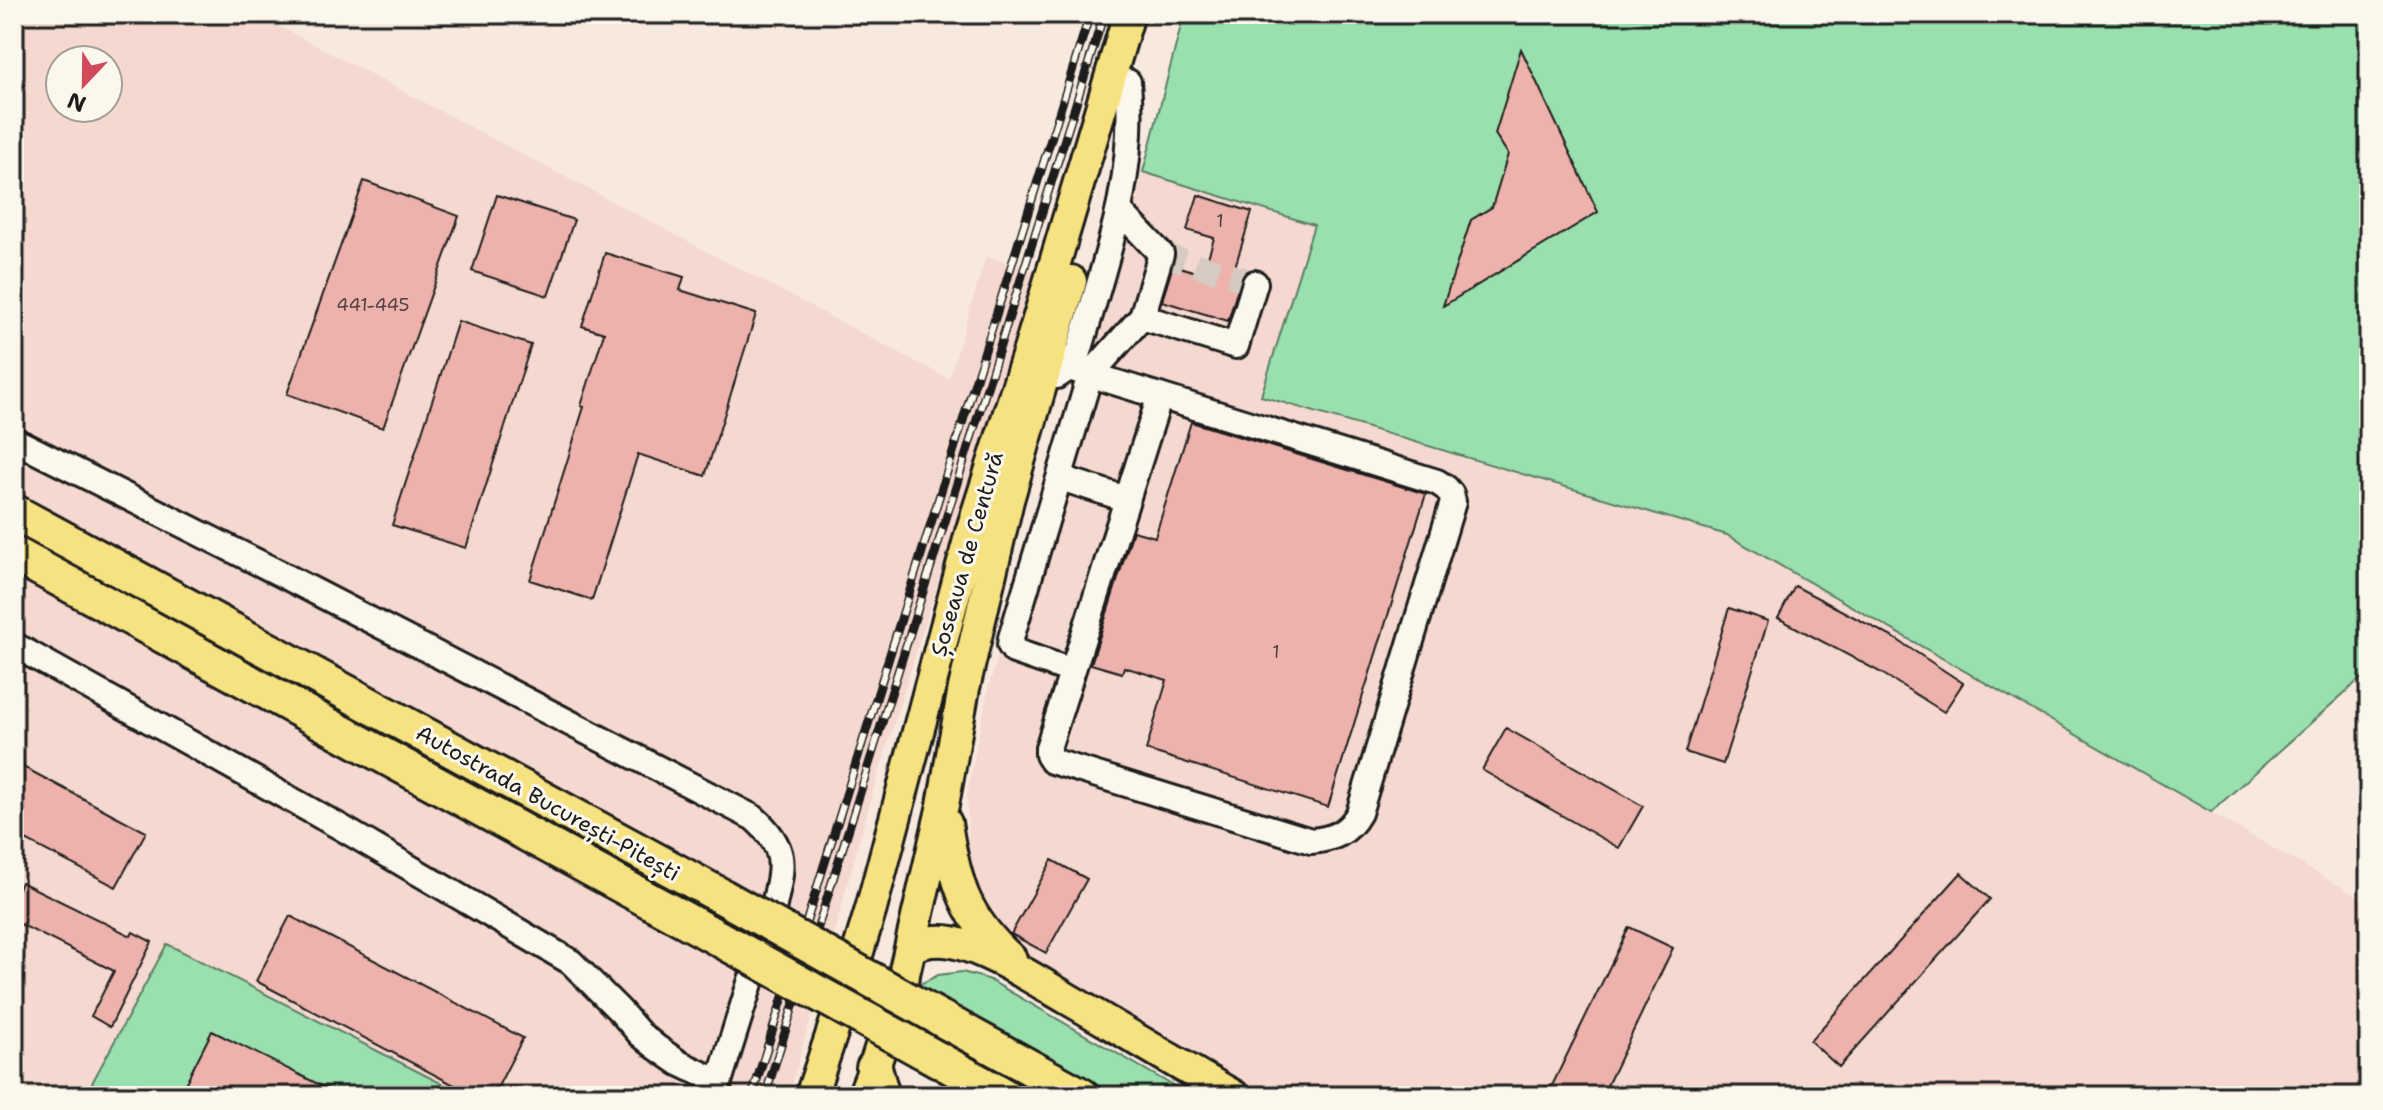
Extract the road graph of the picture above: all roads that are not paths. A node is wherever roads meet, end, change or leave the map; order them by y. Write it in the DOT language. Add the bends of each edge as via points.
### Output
graph roads {
  1 [pos="1129,14"];
  2 [pos="1148,14"];
  3 [pos="1128,82"];
  4 [pos="1119,210"];
  5 [pos="1255,283"];
  6 [pos="1142,317"];
  7 [pos="1080,372"];
  8 [pos="1041,385"];
  9 [pos="1160,396"];
  10 [pos="14,440"];
  11 [pos="1061,478"];
  12 [pos="1126,499"];
  13 [pos="14,512"];
  14 [pos="14,554"];
  15 [pos="14,645"];
  16 [pos="1072,671"];
  17 [pos="943,805"];
  18 [pos="910,948"];
  19 [pos="1032,978"];
  20 [pos="873,1087"];
  21 [pos="716,1089"];
  22 [pos="811,1096"];
  23 [pos="1004,1096"];
  24 [pos="1082,1096"];
  25 [pos="1234,1096"];
  1 -- 22 [label="main road, Șoseaua de Centură" via="971,532 875,895"];
  2 -- 3 [label="main road, Șoseaua de Centură"];
  3 -- 4 [label="street" via="1129,150"];
  3 -- 8 [label="main road, Șoseaua de Centură"];
  4 -- 6 [label="street" via="1161,254"];
  4 -- 7 [label="street" via="1079,352"];
  5 -- 6 [label="street" via="1236,346"];
  6 -- 7 [label="street"];
  7 -- 8 [label="street"];
  7 -- 9 [label="street"];
  7 -- 11 [label="street"];
  8 -- 17 [label="main road, Șoseaua de Centură" via="964,688"];
  9 -- 12 [label="street"];
  9 -- 16 [label="street" via="1437,482 1451,494 1453,502 1359,813 1340,834 1311,841 1052,761 1048,748"];
  10 -- 21 [label="street" via="620,747 754,818 767,830 780,852 776,897"];
  11 -- 12 [label="street"];
  11 -- 16 [label="street" via="1010,645"];
  12 -- 16 [label="street"];
  13 -- 24 [label="highway, Autostrada București-Pitești, bridge"];
  14 -- 23 [label="highway, Autostrada București-Pitești, bridge"];
  15 -- 21 [label="street" via="571,962 640,1034"];
  17 -- 18 [label="main road, Șoseaua de Centură"];
  17 -- 19 [label="main road" via="959,889 977,922"];
  18 -- 19 [label="main road" via="937,939 955,942"];
  18 -- 20 [label="main road, Șoseaua de Centură"];
  19 -- 25 [label="main road"];
}
